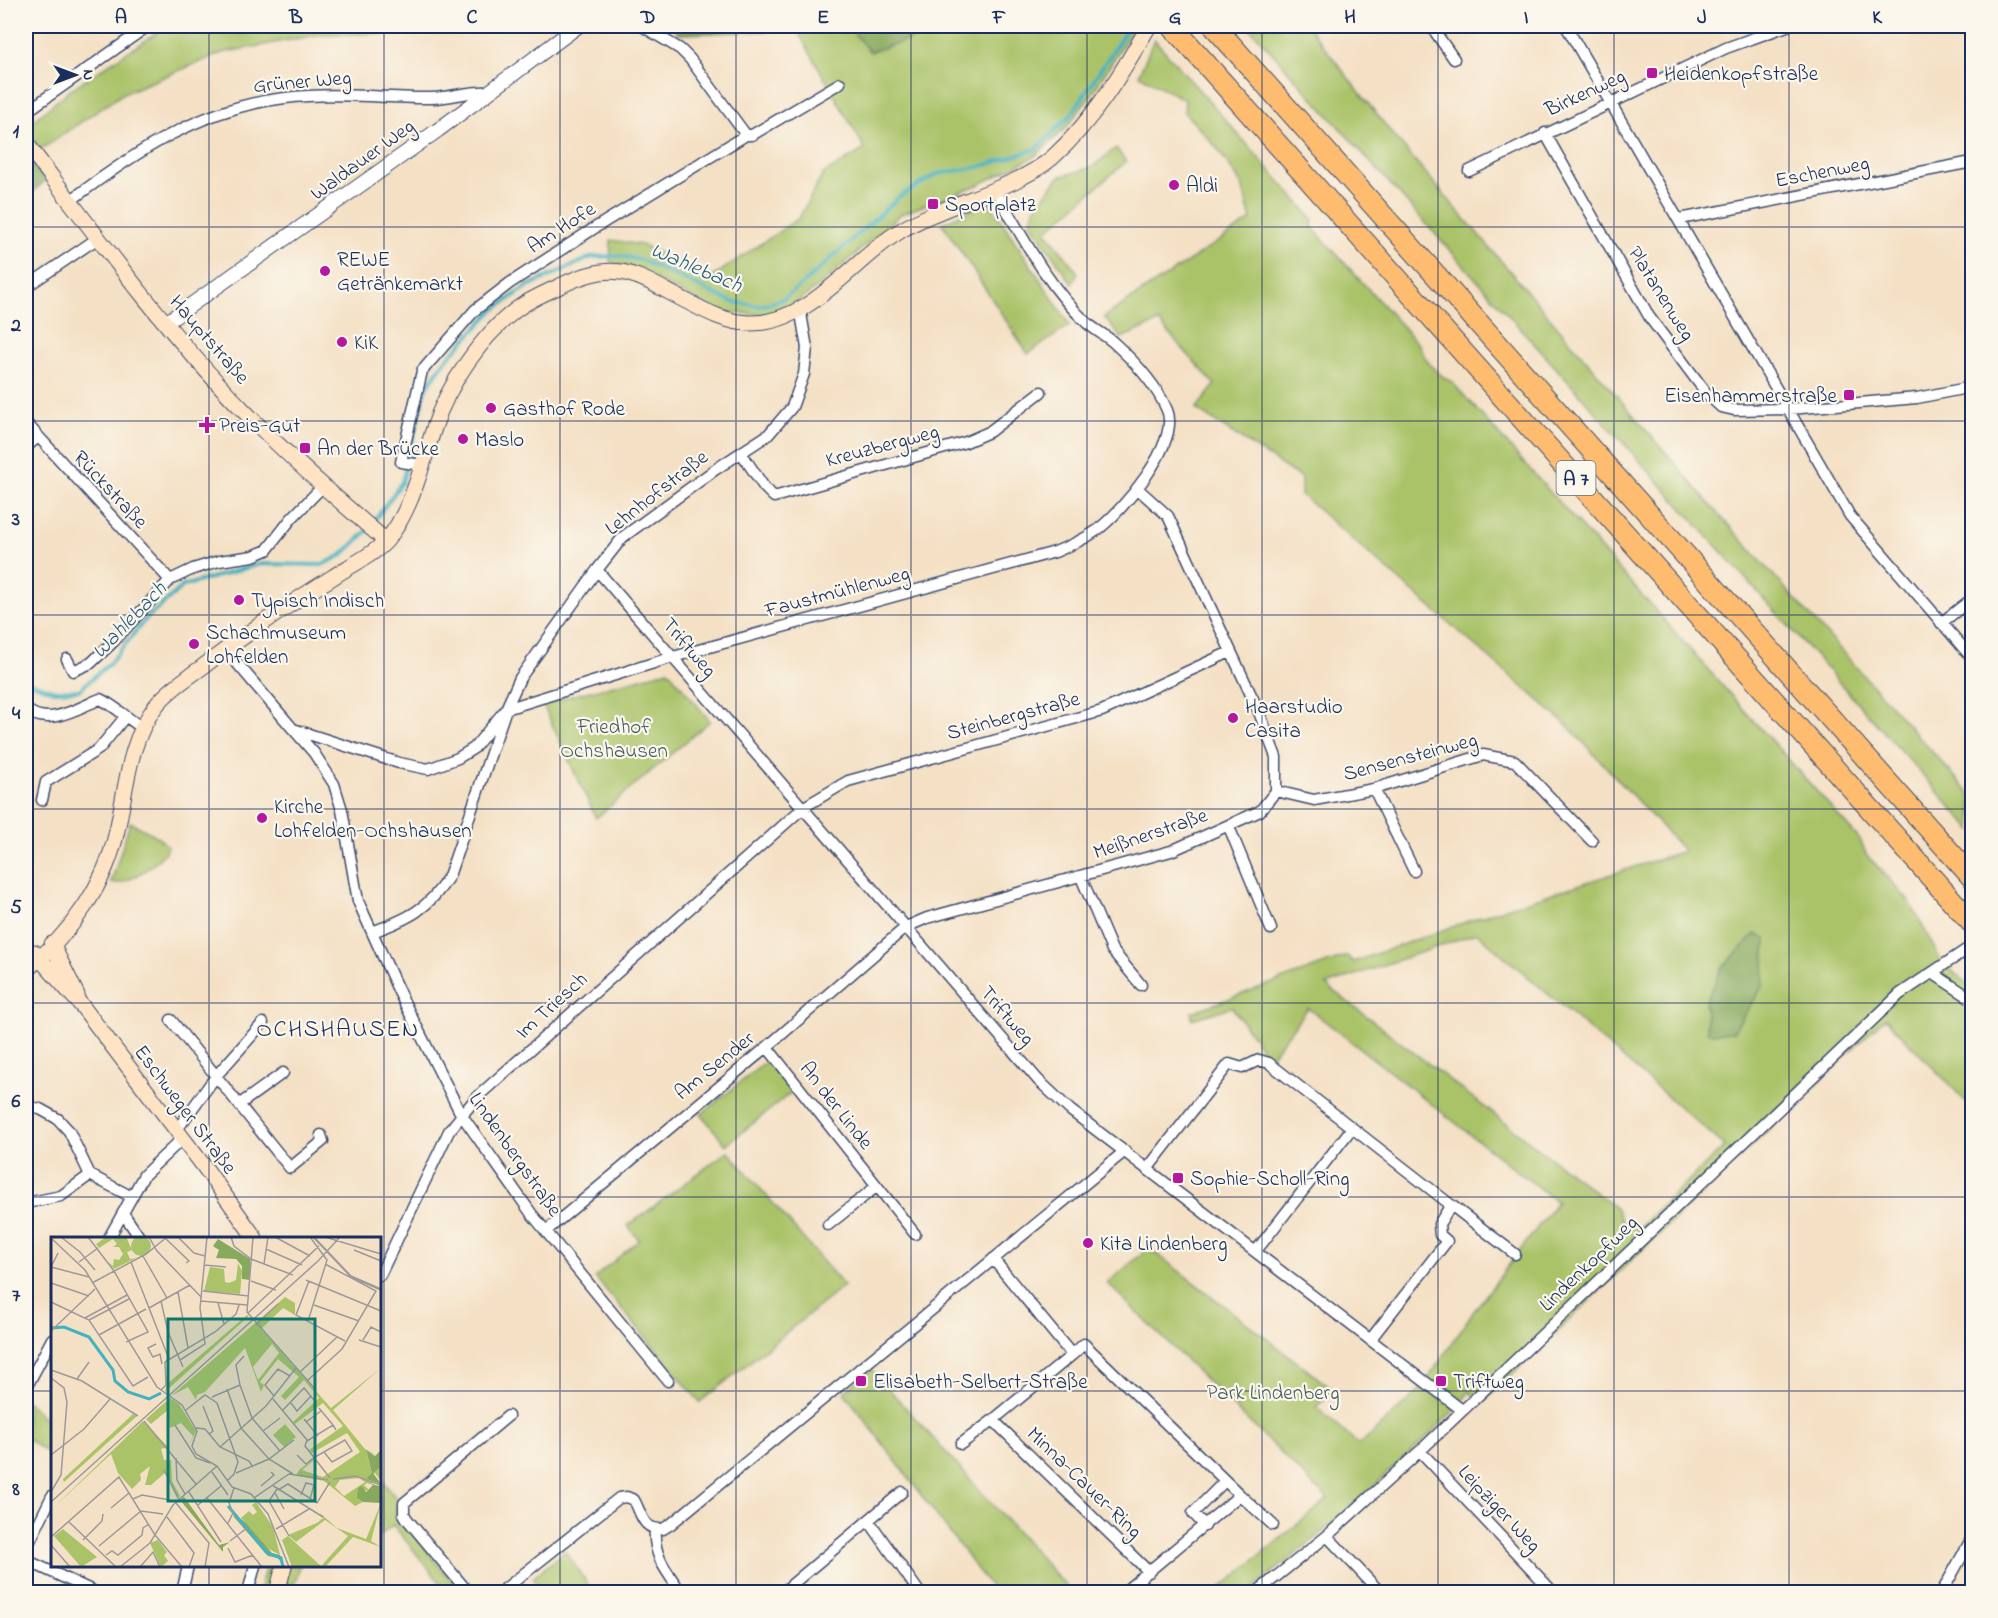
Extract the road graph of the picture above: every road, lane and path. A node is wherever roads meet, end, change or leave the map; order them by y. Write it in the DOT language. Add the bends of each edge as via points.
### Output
graph roads {
  1 [pos="148,26"];
  2 [pos="578,26"];
  3 [pos="642,26"];
  4 [pos="1149,26"];
  5 [pos="1172,26"];
  6 [pos="1214,26"];
  7 [pos="1431,26"];
  8 [pos="1566,26"];
  9 [pos="1787,26"];
  10 [pos="1454,59"];
  11 [pos="840,83"];
  12 [pos="490,92"];
  13 [pos="1610,102"];
  14 [pos="26,112"];
  15 [pos="1545,133"];
  16 [pos="746,135"];
  17 [pos="26,143"];
  18 [pos="1972,162"];
  19 [pos="1469,171"];
  20 [pos="994,188"];
  21 [pos="70,201"];
  22 [pos="1680,219"];
  23 [pos="98,238"];
  24 [pos="26,287"];
  25 [pos="800,308"];
  26 [pos="167,322"];
  27 [pos="1972,387"];
  28 [pos="1041,392"];
  29 [pos="1790,409"];
  30 [pos="26,423"];
  31 [pos="37,438"];
  32 [pos="26,447"];
  33 [pos="742,454"];
  34 [pos="414,464"];
  35 [pos="323,486"];
  36 [pos="1137,488"];
  37 [pos="382,537"];
  38 [pos="597,570"];
  39 [pos="170,580"];
  40 [pos="1972,599"];
  41 [pos="1941,623"];
  42 [pos="225,649"];
  43 [pos="1230,652"];
  44 [pos="673,657"];
  45 [pos="1972,658"];
  46 [pos="67,659"];
  47 [pos="26,709"];
  48 [pos="506,709"];
  49 [pos="126,717"];
  50 [pos="142,728"];
  51 [pos="293,729"];
  52 [pos="1374,789"];
  53 [pos="1276,791"];
  54 [pos="42,800"];
  55 [pos="804,807"];
  56 [pos="1229,826"];
  57 [pos="1592,841"];
  58 [pos="1414,871"];
  59 [pos="1081,877"];
  60 [pos="1972,877"];
  61 [pos="1972,923"];
  62 [pos="906,927"];
  63 [pos="1271,929"];
  64 [pos="372,932"];
  65 [pos="52,944"];
  66 [pos="1972,946"];
  67 [pos="33,956"];
  68 [pos="26,970"];
  69 [pos="1934,974"];
  70 [pos="1141,985"];
  71 [pos="1972,999"];
  72 [pos="82,1006"];
  73 [pos="171,1020"];
  74 [pos="262,1023"];
  75 [pos="767,1047"];
  76 [pos="283,1073"];
  77 [pos="216,1076"];
  78 [pos="240,1104"];
  79 [pos="26,1106"];
  80 [pos="461,1114"];
  81 [pos="1352,1128"];
  82 [pos="179,1135"];
  83 [pos="321,1135"];
  84 [pos="1125,1151"];
  85 [pos="1148,1168"];
  86 [pos="90,1175"];
  87 [pos="877,1186"];
  88 [pos="132,1197"];
  89 [pos="26,1203"];
  90 [pos="1452,1205"];
  91 [pos="123,1213"];
  92 [pos="828,1225"];
  93 [pos="546,1231"];
  94 [pos="915,1234"];
  95 [pos="109,1237"];
  96 [pos="139,1237"];
  97 [pos="254,1237"];
  98 [pos="1256,1251"];
  99 [pos="1515,1254"];
  100 [pos="993,1259"];
  101 [pos="381,1273"];
  102 [pos="1371,1340"];
  103 [pos="51,1341"];
  104 [pos="1072,1355"];
  105 [pos="668,1381"];
  106 [pos="26,1388"];
  107 [pos="1462,1410"];
  108 [pos="508,1416"];
  109 [pos="993,1420"];
  110 [pos="961,1444"];
  111 [pos="1420,1451"];
  112 [pos="1225,1481"];
  113 [pos="902,1492"];
  114 [pos="1240,1495"];
  115 [pos="51,1498"];
  116 [pos="869,1521"];
  117 [pos="1273,1525"];
  118 [pos="1205,1526"];
  119 [pos="655,1530"];
  120 [pos="1327,1536"];
  121 [pos="1972,1538"];
  122 [pos="26,1549"];
  123 [pos="26,1560"];
  124 [pos="188,1567"];
  125 [pos="255,1567"];
  126 [pos="284,1567"];
  127 [pos="1149,1572"];
  128 [pos="95,1593"];
  129 [pos="182,1593"];
  130 [pos="248,1593"];
  131 [pos="277,1593"];
  132 [pos="468,1593"];
  133 [pos="501,1593"];
  134 [pos="681,1593"];
  135 [pos="783,1593"];
  136 [pos="919,1593"];
  137 [pos="1124,1593"];
  138 [pos="1257,1593"];
  139 [pos="1380,1593"];
  140 [pos="1553,1593"];
  141 [pos="1942,1593"];
  1 -- 14 [label="street"];
  2 -- 12 [label="street, Waldauer Weg"];
  3 -- 16 [label="street" via="690,59"];
  4 -- 20 [label="main road" via="1101,103 1076,134 1050,160"];
  5 -- 61 [label="highway, A 7"];
  6 -- 60 [label="highway, A 7"];
  7 -- 10 [label="street"];
  8 -- 13 [label="street"];
  9 -- 13 [label="street, Birkenweg" via="1726,48"];
  11 -- 16 [label="street, Am Hofe"];
  12 -- 21 [label="street, Grüner Weg" via="479,90 433,98 286,98 232,109 154,142"];
  12 -- 26 [label="street, Waldauer Weg"];
  13 -- 15 [label="street, Birkenweg"];
  13 -- 22 [label="street"];
  15 -- 19 [label="street, Birkenweg"];
  15 -- 29 [label="street, Platanenweg" via="1650,318 1707,394 1721,407 1734,410"];
  16 -- 34 [label="street, Am Hofe" via="593,229 476,310 422,371 401,462"];
  17 -- 21 [label="main road, Hauptstraße"];
  18 -- 22 [label="street, Eschenweg"];
  20 -- 25 [label="main road" via="899,231"];
  20 -- 36 [label="street, Faustmühlenweg" via="1054,285 1087,323 1126,354 1168,412 1167,436"];
  21 -- 23 [label="main road, Hauptstraße"];
  22 -- 29 [label="street"];
  23 -- 24 [label="street"];
  23 -- 26 [label="main road, Hauptstraße"];
  25 -- 33 [label="street, Lehnhofstraße" via="807,348 804,374 792,407 768,435"];
  25 -- 34 [label="main road" via="769,321 734,321 633,275 601,270 586,273 528,301 487,340 443,402"];
  26 -- 35 [label="main road, Hauptstraße" via="245,412"];
  27 -- 29 [label="street" via="1917,398"];
  28 -- 33 [label="street, Kreuzbergweg" via="989,432 966,442 774,497"];
  29 -- 41 [label="street" via="1851,516"];
  30 -- 31 [label="street, Rückstraße"];
  31 -- 32 [label="street"];
  31 -- 39 [label="street, Rückstraße"];
  33 -- 38 [label="street, Lehnhofstraße" via="623,537"];
  34 -- 37 [label="main road" via="405,509"];
  35 -- 37 [label="main road, Hauptstraße"];
  35 -- 39 [label="street" via="267,550 193,569"];
  36 -- 43 [label="street" via="1168,516"];
  36 -- 44 [label="street, Faustmühlenweg" via="1098,530 1055,552"];
  37 -- 42 [label="main road"];
  38 -- 44 [label="street, Triftweg"];
  38 -- 48 [label="street, Lehnhofstraße" via="520,678"];
  39 -- 46 [label="street" via="90,663 73,671"];
  40 -- 41 [label="street"];
  41 -- 45 [label="street"];
  42 -- 50 [label="main road" via="157,704"];
  42 -- 51 [label="street"];
  43 -- 53 [label="street" via="1276,757"];
  43 -- 55 [label="street, Steinbergstraße" via="1102,711 849,781"];
  44 -- 48 [label="street, Faustmühlenweg"];
  44 -- 55 [label="street, Triftweg"];
  47 -- 49 [label="street" via="44,718 100,699"];
  48 -- 51 [label="street" via="474,748 428,769"];
  48 -- 64 [label="street" via="449,876 437,896 418,912"];
  49 -- 50 [label="street"];
  49 -- 54 [label="street" via="99,749 46,782"];
  50 -- 65 [label="main road" via="130,757 108,864 82,911"];
  51 -- 64 [label="street, Lindenbergstraße" via="333,784 342,810 358,901"];
  52 -- 53 [label="street, Sensensteinweg" via="1314,800"];
  52 -- 57 [label="street, Sensensteinweg" via="1494,755 1515,761"];
  52 -- 58 [label="street"];
  53 -- 56 [label="street, Meißnerstraße" via="1260,811"];
  55 -- 62 [label="street, Triftweg"];
  55 -- 80 [label="street, Im Triesch"];
  56 -- 59 [label="street, Meißnerstraße" via="1171,851"];
  56 -- 63 [label="street"];
  59 -- 62 [label="street, Meißnerstraße"];
  59 -- 70 [label="street" via="1112,950"];
  62 -- 75 [label="street, Am Sender"];
  62 -- 84 [label="street, Triftweg" via="1038,1080 1070,1110"];
  64 -- 80 [label="street, Lindenbergstraße"];
  65 -- 67 [label="main road"];
  65 -- 72 [label="main road, Eschweger Straße"];
  66 -- 69 [label="street, Lindenkopfweg"];
  67 -- 68 [label="main road"];
  67 -- 72 [label="main road, Eschweger Straße"];
  69 -- 71 [label="street"];
  69 -- 107 [label="street, Lindenkopfweg" via="1899,994"];
  72 -- 82 [label="main road, Eschweger Straße"];
  73 -- 77 [label="street"];
  74 -- 77 [label="street"];
  75 -- 87 [label="street, An der Linde"];
  75 -- 93 [label="street, Am Sender"];
  76 -- 78 [label="street"];
  77 -- 78 [label="street"];
  77 -- 82 [label="street"];
  78 -- 83 [label="street" via="290,1168 323,1141"];
  79 -- 86 [label="street" via="58,1119 69,1131"];
  80 -- 93 [label="street, Lindenbergstraße"];
  80 -- 101 [label="street, Im Triesch" via="449,1131"];
  81 -- 85 [label="street" via="1264,1061 1242,1068 1229,1064"];
  81 -- 90 [label="street"];
  81 -- 98 [label="street"];
  82 -- 88 [label="street" via="144,1175"];
  82 -- 97 [label="main road, Eschweger Straße"];
  84 -- 85 [label="street, Triftweg"];
  84 -- 100 [label="street"];
  85 -- 98 [label="street, Triftweg"];
  86 -- 88 [label="street"];
  86 -- 89 [label="street" via="61,1196"];
  87 -- 92 [label="street"];
  87 -- 94 [label="street, An der Linde"];
  88 -- 91 [label="street"];
  90 -- 99 [label="street"];
  90 -- 102 [label="street" via="1439,1224 1440,1234 1447,1241"];
  91 -- 95 [label="street"];
  91 -- 96 [label="street"];
  93 -- 105 [label="street, Lindenbergstraße"];
  98 -- 102 [label="street, Triftweg"];
  100 -- 104 [label="street"];
  100 -- 119 [label="street" via="671,1524"];
  102 -- 107 [label="street, Triftweg"];
  103 -- 106 [label="street"];
  104 -- 109 [label="street, Minna-Cauer-Ring"];
  104 -- 112 [label="street" via="1084,1344"];
  107 -- 111 [label="street, Lindenkopfweg"];
  108 -- 132 [label="street" via="405,1503 404,1514"];
  109 -- 110 [label="street, Minna-Cauer-Ring"];
  109 -- 127 [label="street, Minna-Cauer-Ring"];
  111 -- 120 [label="street, Lindenkopfweg"];
  111 -- 140 [label="street, Leipziger Weg"];
  112 -- 114 [label="street"];
  112 -- 118 [label="street" via="1193,1513"];
  113 -- 116 [label="street"];
  114 -- 117 [label="street"];
  114 -- 118 [label="street"];
  115 -- 122 [label="street"];
  116 -- 135 [label="street"];
  116 -- 136 [label="street"];
  118 -- 127 [label="street"];
  119 -- 133 [label="street" via="641,1518 634,1500 619,1498"];
  119 -- 134 [label="street" via="654,1548"];
  120 -- 138 [label="street, Lindenkopfweg"];
  120 -- 139 [label="street"];
  121 -- 141 [label="street"];
  123 -- 128 [label="street"];
  124 -- 129 [label="street"];
  125 -- 130 [label="street"];
  126 -- 131 [label="main road"];
  127 -- 137 [label="street"];
}
